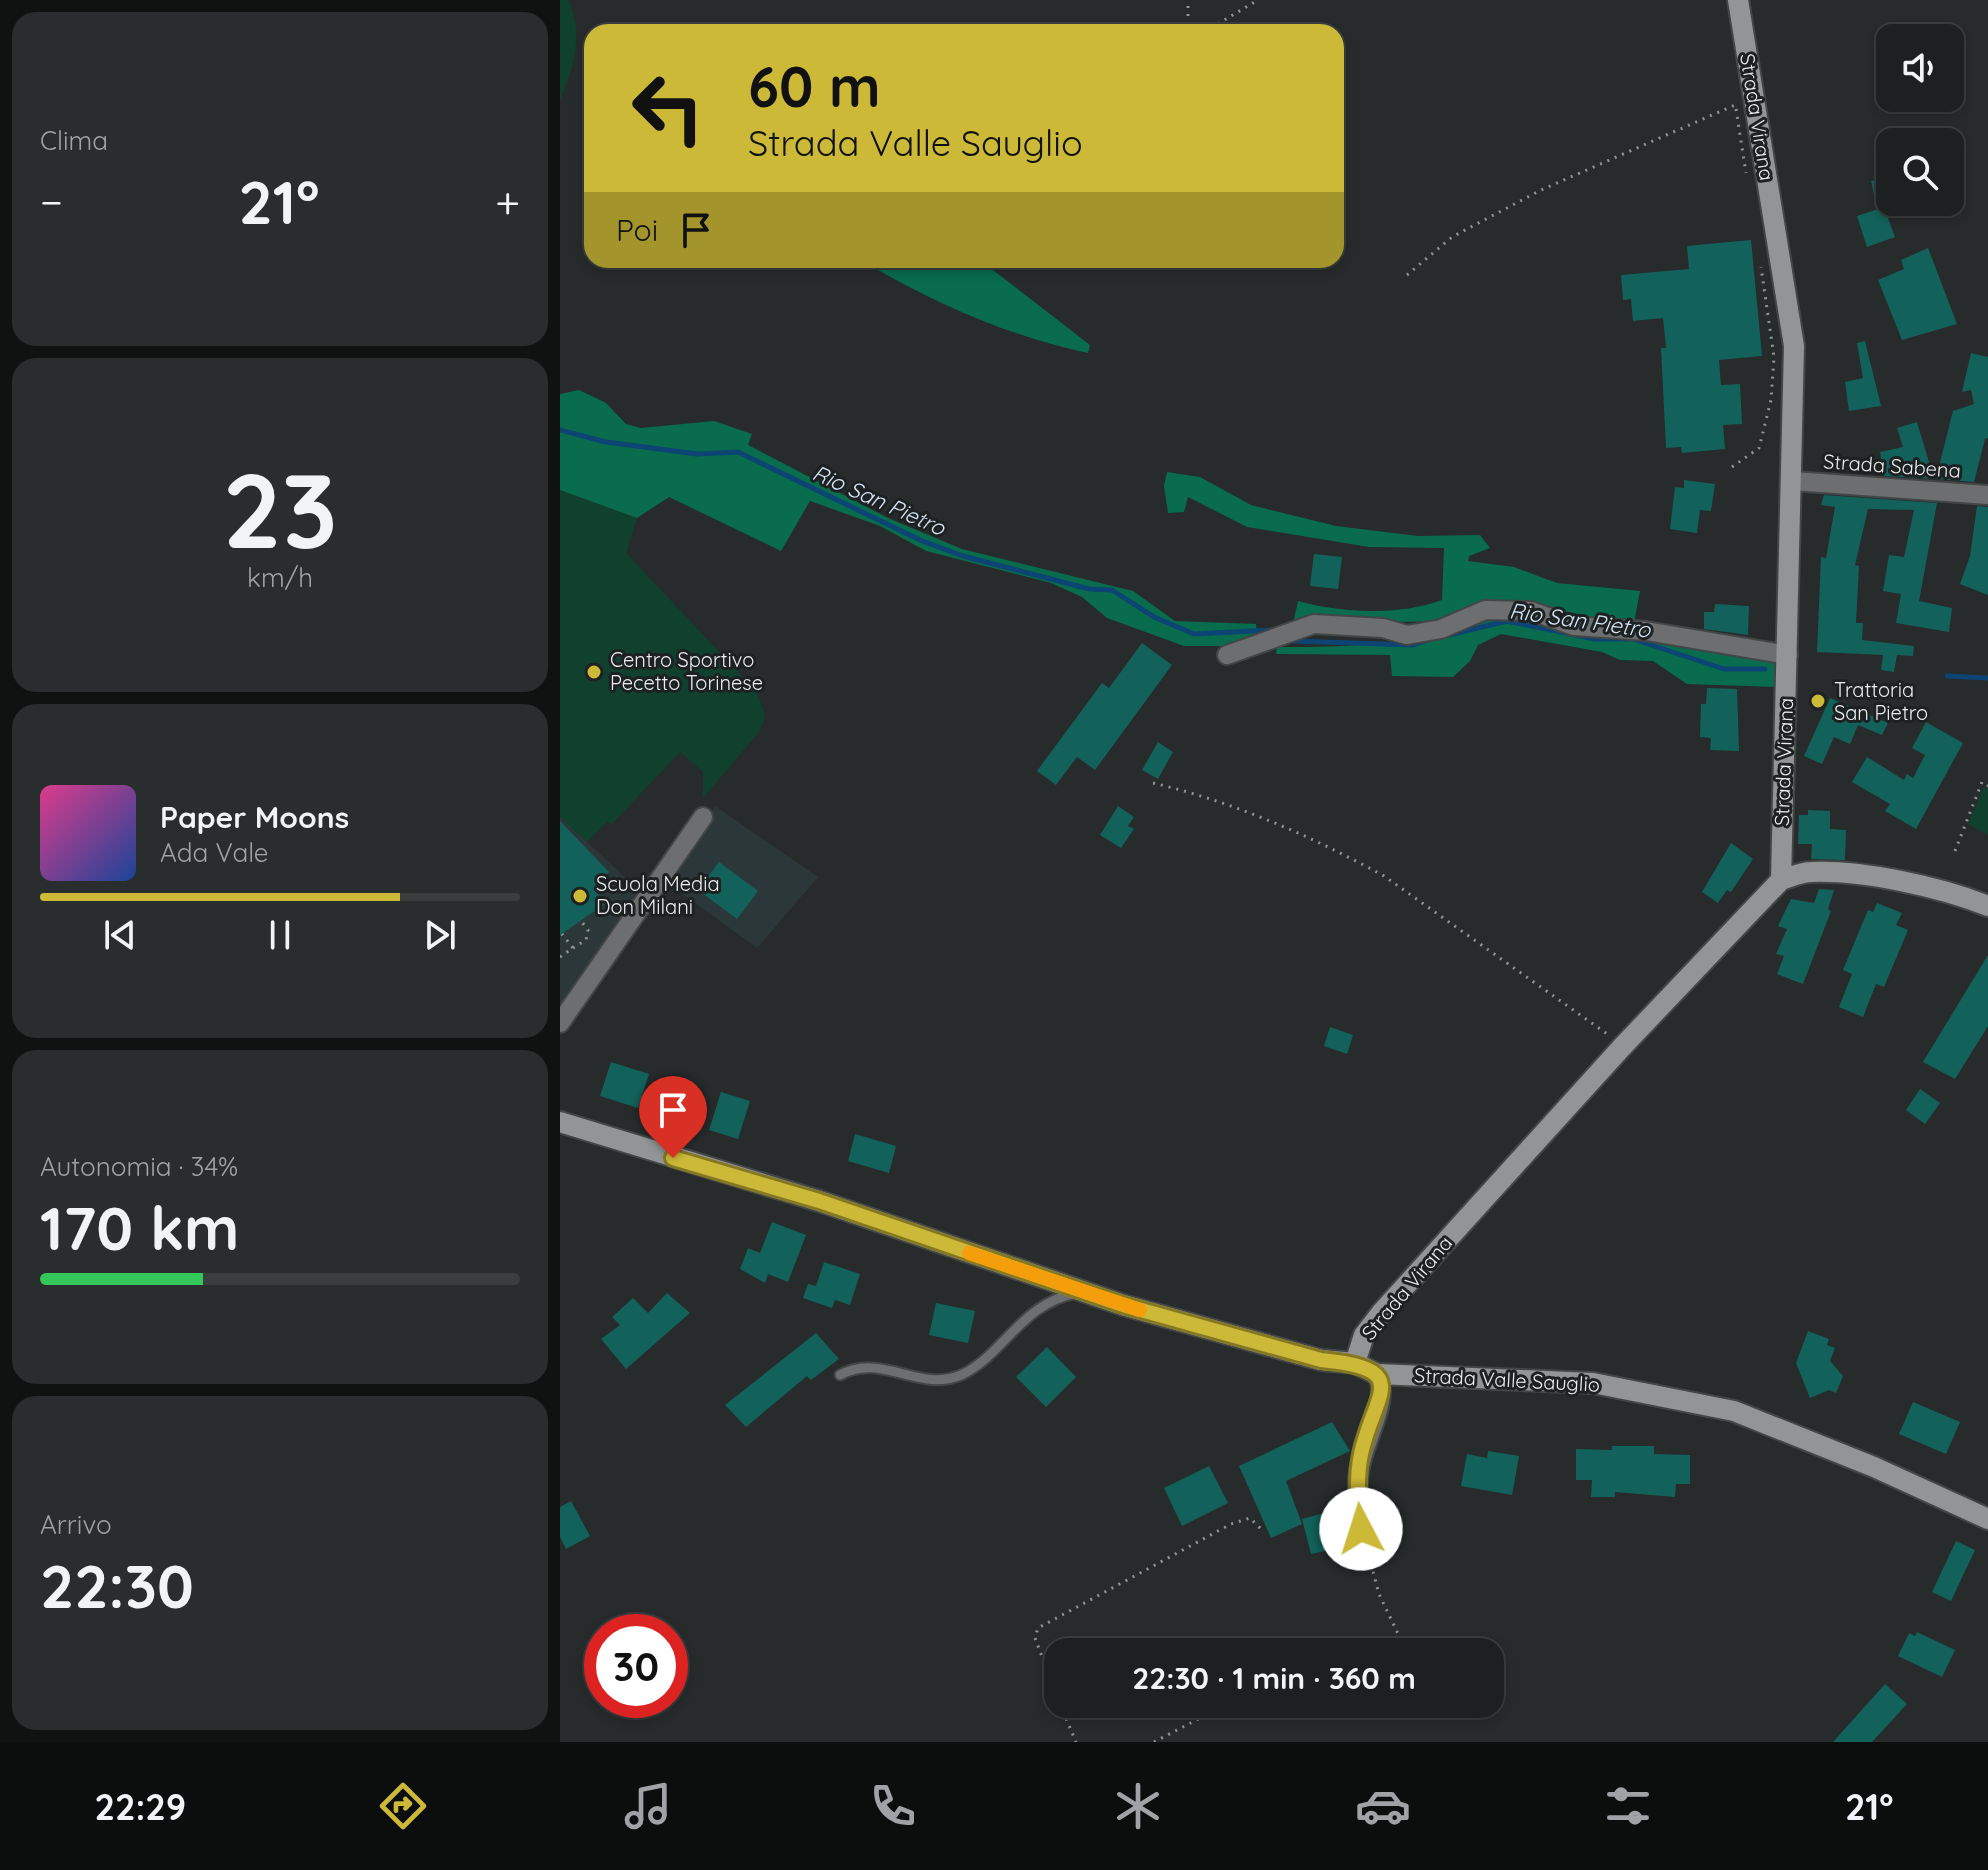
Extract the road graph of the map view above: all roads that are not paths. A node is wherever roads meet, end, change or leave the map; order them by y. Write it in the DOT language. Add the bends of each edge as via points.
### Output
graph roads {
  1 [pos="1738,0"];
  2 [pos="1793,481"];
  3 [pos="1988,495"];
  4 [pos="1227,655"];
  5 [pos="1788,655"];
  6 [pos="703,817"];
  7 [pos="1781,880"];
  8 [pos="1988,906"];
  9 [pos="560,1023"];
  10 [pos="560,1122"];
  11 [pos="1084,1292"];
  12 [pos="1355,1363"];
  13 [pos="1377,1374"];
  14 [pos="840,1375"];
  15 [pos="1988,1519"];
  16 [pos="1364,1549"];
  1 -- 2 [label="street, Strada Virana" via="1744,101 1794,346"];
  2 -- 3 [label="street, Strada Sabena"];
  2 -- 5 [label="street, Strada Virana"];
  4 -- 5 [label="street" via="1314,624 1383,628 1407,635 1441,629 1485,610 1531,611 1599,630 1646,631"];
  5 -- 7 [label="street, Strada Virana"];
  6 -- 9 [label="street"];
  7 -- 8 [label="street" via="1808,872 1850,874"];
  7 -- 12 [label="street, Strada Virana" via="1381,1313 1364,1335"];
  10 -- 11 [label="street, Strada Valle Sauglio" via="819,1201"];
  11 -- 12 [label="street, Strada Valle Sauglio" via="1321,1360"];
  11 -- 14 [label="lane" via="1043,1305 963,1374 931,1380 856,1366"];
  12 -- 13 [label="street, Strada Valle Sauglio"];
  13 -- 15 [label="street, Strada Valle Sauglio" via="1593,1383 1734,1411"];
  13 -- 16 [label="street" via="1381,1404 1361,1453 1358,1480"];
}
